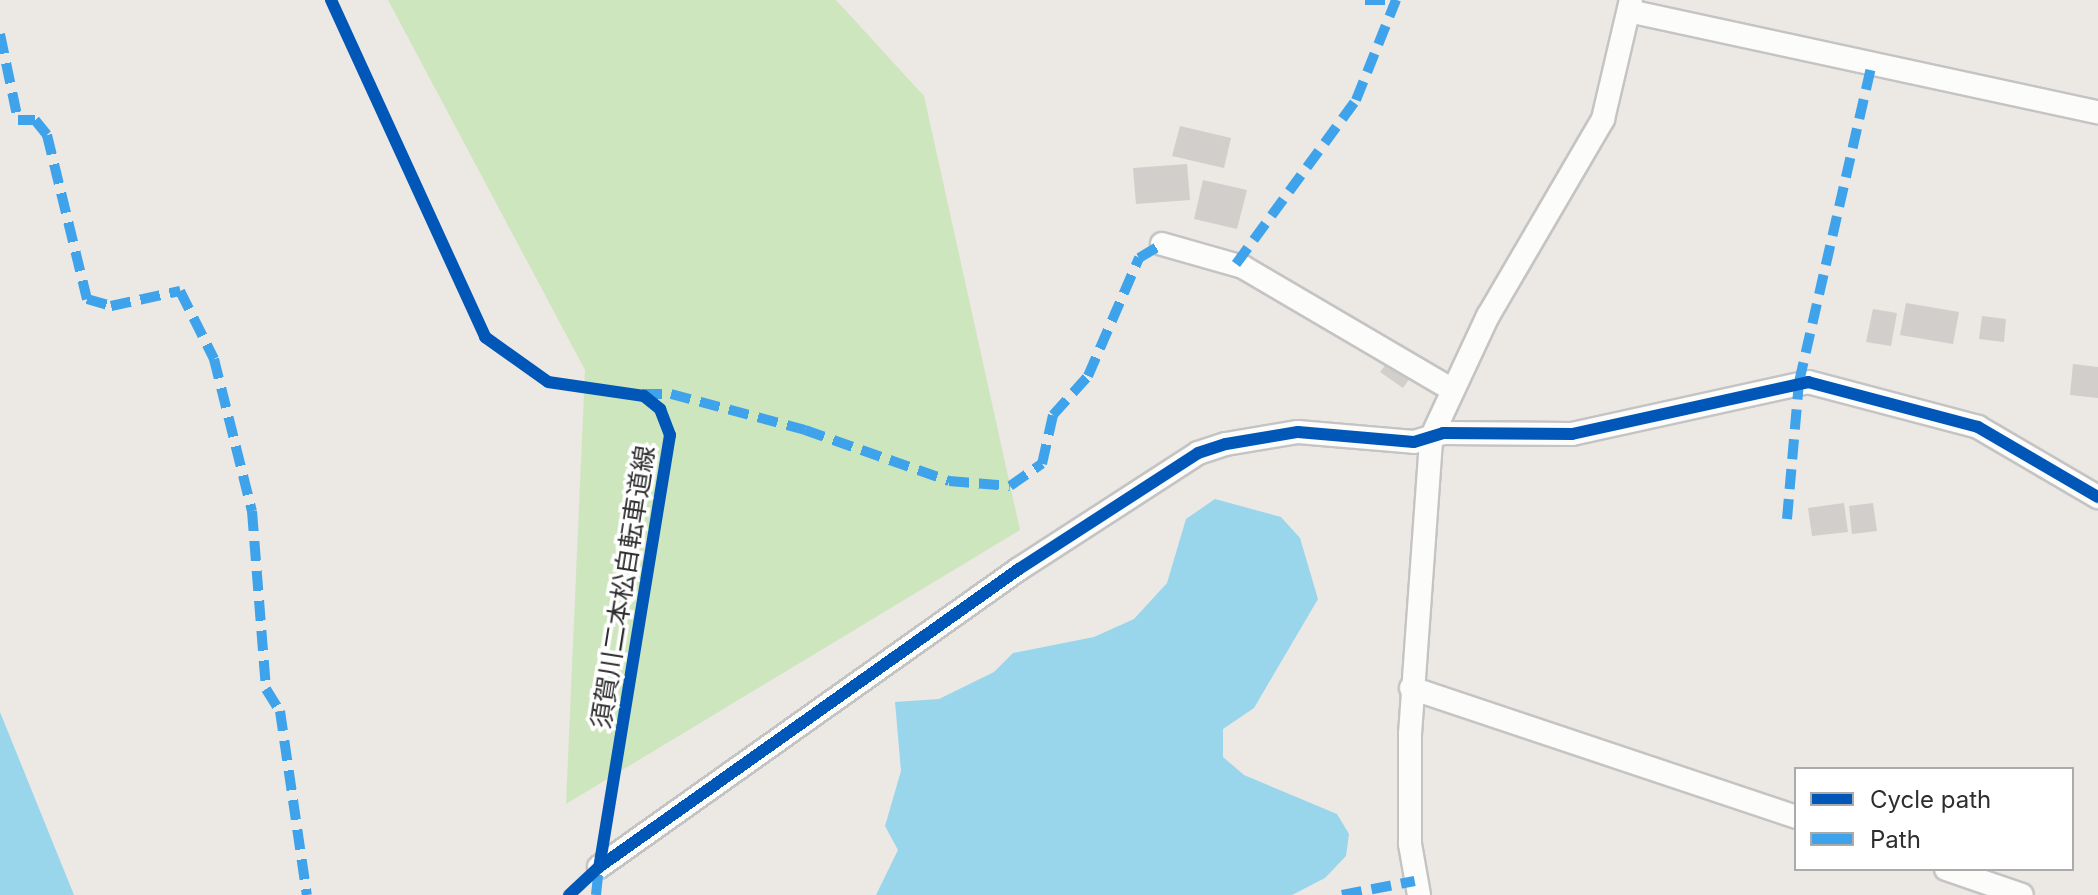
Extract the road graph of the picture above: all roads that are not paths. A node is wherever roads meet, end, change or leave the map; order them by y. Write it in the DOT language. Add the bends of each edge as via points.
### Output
graph roads {
  1 [pos="1630,5"];
  2 [pos="2098,112"];
  3 [pos="1162,244"];
  4 [pos="1449,388"];
  5 [pos="1431,438"];
  6 [pos="2098,497"];
  7 [pos="1411,688"];
  8 [pos="1794,816"];
  9 [pos="599,867"];
  10 [pos="1952,871"];
  11 [pos="1419,895"];
  12 [pos="2022,895"];
  1 -- 2 [label="street"];
  1 -- 4 [label="street" via="1603,119"];
  3 -- 4 [label="street" via="1243,267"];
  4 -- 5 [label="street"];
  5 -- 6 [label="street" via="1572,434 1808,382 1978,427"];
  5 -- 7 [label="street"];
  5 -- 9 [label="street" via="1277,433 1198,453 1019,569"];
  7 -- 8 [label="street"];
  7 -- 11 [label="street" via="1410,844"];
  10 -- 12 [label="street"];
}
